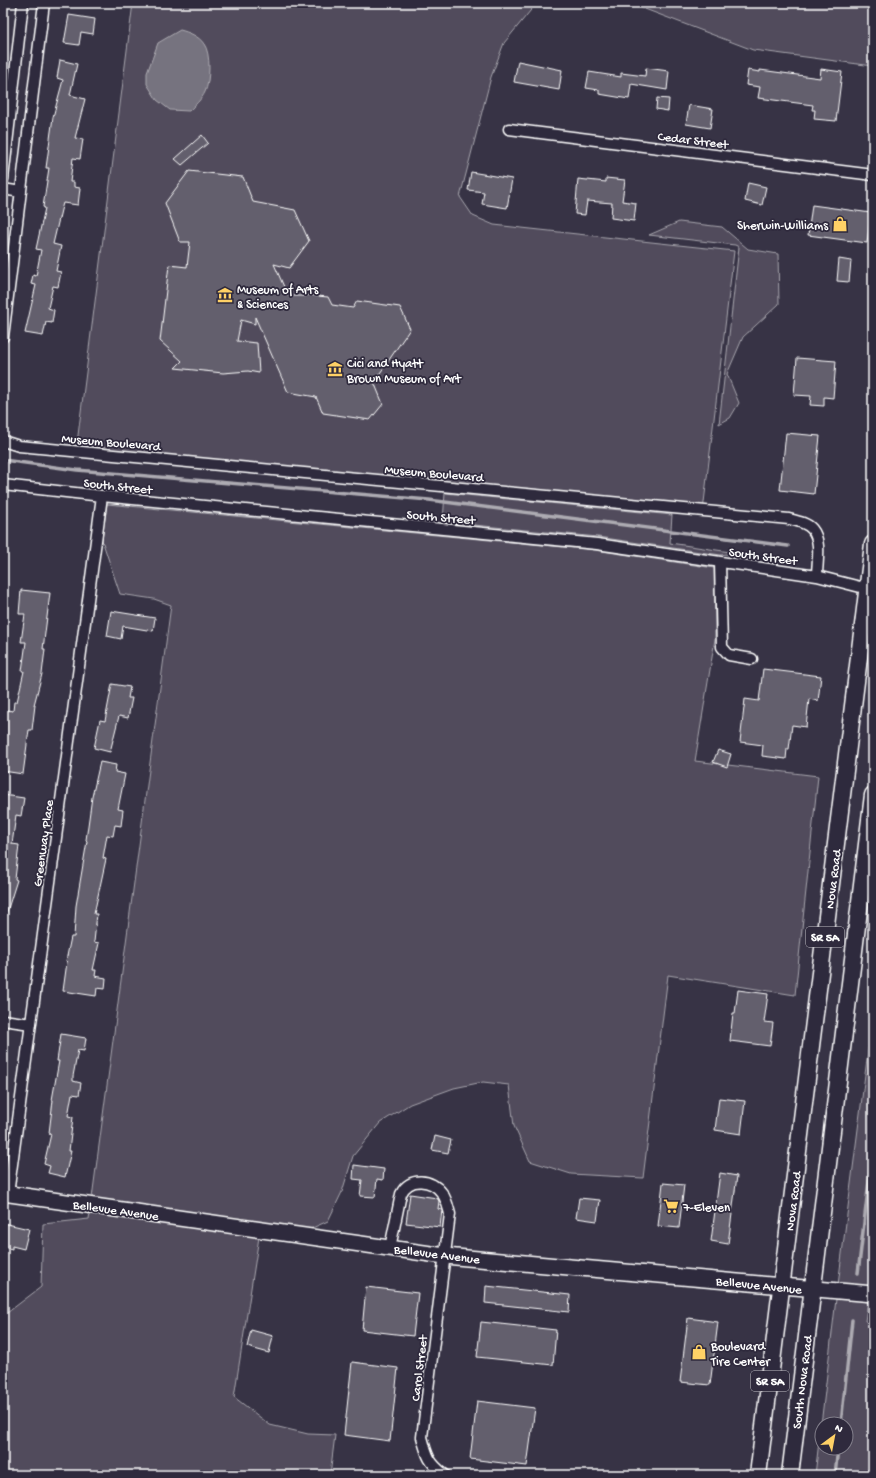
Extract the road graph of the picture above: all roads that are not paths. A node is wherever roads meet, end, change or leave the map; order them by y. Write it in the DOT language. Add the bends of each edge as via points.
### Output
graph roads {
  1 [pos="23,3"];
  2 [pos="44,3"];
  3 [pos="509,129"];
  4 [pos="873,174"];
  5 [pos="3,179"];
  6 [pos="3,189"];
  7 [pos="21,192"];
  8 [pos="3,337"];
  9 [pos="3,441"];
  10 [pos="3,485"];
  11 [pos="102,496"];
  12 [pos="873,544"];
  13 [pos="720,562"];
  14 [pos="816,576"];
  15 [pos="870,589"];
  16 [pos="752,659"];
  17 [pos="873,796"];
  18 [pos="3,1020"];
  19 [pos="31,1024"];
  20 [pos="6,1193"];
  21 [pos="390,1248"];
  22 [pos="445,1256"];
  23 [pos="781,1286"];
  24 [pos="812,1290"];
  25 [pos="873,1294"];
  26 [pos="445,1475"];
  27 [pos="758,1475"];
  28 [pos="790,1475"];
  1 -- 5 [label="street"];
  2 -- 7 [label="street"];
  3 -- 4 [label="street, Cedar Street"];
  6 -- 7 [label="street"];
  7 -- 8 [label="street"];
  9 -- 14 [label="street, Museum Boulevard" via="19,446 789,519 812,529 818,543"];
  10 -- 11 [label="street, South Street"];
  11 -- 13 [label="street, South Street" via="597,544"];
  11 -- 19 [label="street, Greenway Place"];
  12 -- 15 [label="main road, Nova Road / SR 5A"];
  13 -- 14 [label="street, South Street"];
  13 -- 16 [label="street" via="722,647 729,655"];
  14 -- 15 [label="street, South Street"];
  15 -- 23 [label="main road, Nova Road / SR 5A"];
  17 -- 24 [label="main road, SR 5A"];
  18 -- 19 [label="street"];
  19 -- 20 [label="street, Greenway Place"];
  20 -- 21 [label="street, Bellevue Avenue"];
  21 -- 22 [label="street, Bellevue Avenue"];
  21 -- 22 [label="street, Carol Street" via="400,1194 404,1187 413,1181 426,1182 434,1185 442,1193 450,1214"];
  22 -- 23 [label="street, Bellevue Avenue"];
  22 -- 26 [label="street, Carol Street" via="422,1437 426,1453 434,1466"];
  23 -- 24 [label="street, Bellevue Avenue"];
  23 -- 27 [label="main road, SR 5A"];
  24 -- 25 [label="street, Bellevue Avenue"];
  24 -- 28 [label="main road, South Nova Road / SR 5A"];
}
